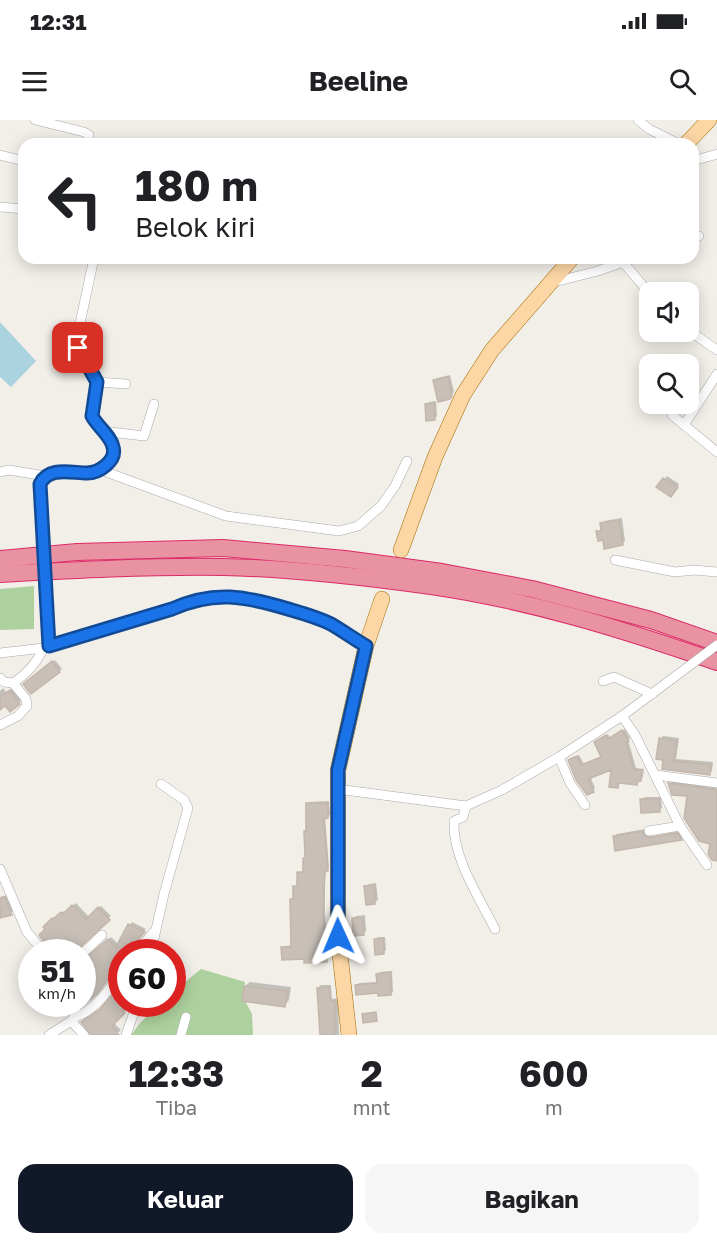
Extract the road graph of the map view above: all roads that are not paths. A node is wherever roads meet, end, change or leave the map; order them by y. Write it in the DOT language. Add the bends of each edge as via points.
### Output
graph roads {
  1 [pos="35,120"];
  2 [pos="638,120"];
  3 [pos="707,121"];
  4 [pos="89,135"];
  5 [pos="667,138"];
  6 [pos="691,138"];
  7 [pos="717,154"];
  8 [pos="0,155"];
  9 [pos="699,159"];
  10 [pos="18,160"];
  11 [pos="0,209"];
  12 [pos="18,209"];
  13 [pos="93,264"];
  14 [pos="567,264"];
  15 [pos="616,264"];
  16 [pos="625,264"];
  17 [pos="551,282"];
  18 [pos="640,282"];
  19 [pos="699,338"];
  20 [pos="717,350"];
  21 [pos="717,374"];
  22 [pos="97,382"];
  23 [pos="126,384"];
  24 [pos="154,404"];
  25 [pos="672,415"];
  26 [pos="684,425"];
  27 [pos="102,431"];
  28 [pos="717,453"];
  29 [pos="407,461"];
  30 [pos="98,469"];
  31 [pos="0,471"];
  32 [pos="45,476"];
  33 [pos="401,550"];
  34 [pos="0,559"];
  35 [pos="615,560"];
  36 [pos="717,572"];
  37 [pos="0,574"];
  38 [pos="382,599"];
  39 [pos="717,644"];
  40 [pos="366,646"];
  41 [pos="47,647"];
  42 [pos="0,653"];
  43 [pos="717,662"];
  44 [pos="0,678"];
  45 [pos="603,681"];
  46 [pos="13,683"];
  47 [pos="652,694"];
  48 [pos="622,716"];
  49 [pos="0,725"];
  50 [pos="559,757"];
  51 [pos="656,775"];
  52 [pos="717,783"];
  53 [pos="161,784"];
  54 [pos="337,789"];
  55 [pos="585,805"];
  56 [pos="466,806"];
  57 [pos="680,826"];
  58 [pos="649,831"];
  59 [pos="707,865"];
  60 [pos="0,869"];
  61 [pos="3,882"];
  62 [pos="495,929"];
  63 [pos="155,931"];
  64 [pos="102,935"];
  65 [pos="33,939"];
  66 [pos="148,939"];
  67 [pos="153,939"];
  68 [pos="96,941"];
  69 [pos="108,990"];
  70 [pos="132,1017"];
  71 [pos="186,1017"];
  72 [pos="73,1019"];
  73 [pos="49,1035"];
  74 [pos="84,1035"];
  75 [pos="126,1035"];
  76 [pos="181,1035"];
  77 [pos="349,1035"];
  1 -- 4 [label="street"];
  2 -- 5 [label="street"];
  3 -- 6 [label="main road"];
  7 -- 9 [label="street"];
  8 -- 10 [label="street"];
  11 -- 12 [label="street"];
  13 -- 22 [label="street" via="76,342"];
  14 -- 17 [label="main road"];
  15 -- 17 [label="street"];
  16 -- 18 [label="street"];
  17 -- 33 [label="main road" via="492,350 464,395 435,457"];
  19 -- 20 [label="street"];
  21 -- 26 [label="street"];
  22 -- 23 [label="street"];
  22 -- 27 [label="street" via="92,416"];
  24 -- 27 [label="street" via="144,436"];
  25 -- 26 [label="street"];
  26 -- 28 [label="street"];
  27 -- 30 [label="street" via="114,450 108,464"];
  29 -- 30 [label="street" via="381,506 358,526 339,531 226,516"];
  30 -- 32 [label="street"];
  31 -- 32 [label="street"];
  32 -- 41 [label="street, bridge" via="40,492"];
  34 -- 39 [label="highway" via="99,551 223,548 345,559 532,589 651,620"];
  35 -- 36 [label="street" via="675,572"];
  37 -- 43 [label="highway" via="225,567 433,586 521,604 644,637"];
  38 -- 40 [label="main road"];
  39 -- 47 [label="street, bridge"];
  40 -- 41 [label="street" via="311,616 238,596 211,596"];
  40 -- 54 [label="main road"];
  41 -- 42 [label="street"];
  41 -- 46 [label="street" via="27,673"];
  44 -- 46 [label="street"];
  45 -- 47 [label="street" via="614,676"];
  46 -- 49 [label="street" via="27,706"];
  47 -- 48 [label="street"];
  48 -- 50 [label="street"];
  48 -- 51 [label="street"];
  50 -- 55 [label="street"];
  50 -- 56 [label="street"];
  51 -- 52 [label="street"];
  51 -- 57 [label="street"];
  53 -- 63 [label="street" via="184,800 188,808"];
  54 -- 56 [label="street"];
  54 -- 77 [label="main road" via="338,936"];
  56 -- 62 [label="street" via="463,817 454,821 457,851"];
  57 -- 58 [label="street"];
  57 -- 59 [label="street"];
  60 -- 61 [label="street"];
  61 -- 65 [label="street"];
  63 -- 66 [label="street"];
  63 -- 67 [label="street"];
  64 -- 68 [label="street"];
  69 -- 72 [label="street"];
  70 -- 75 [label="street"];
  71 -- 76 [label="street"];
  72 -- 73 [label="street"];
  72 -- 74 [label="street"];
}
